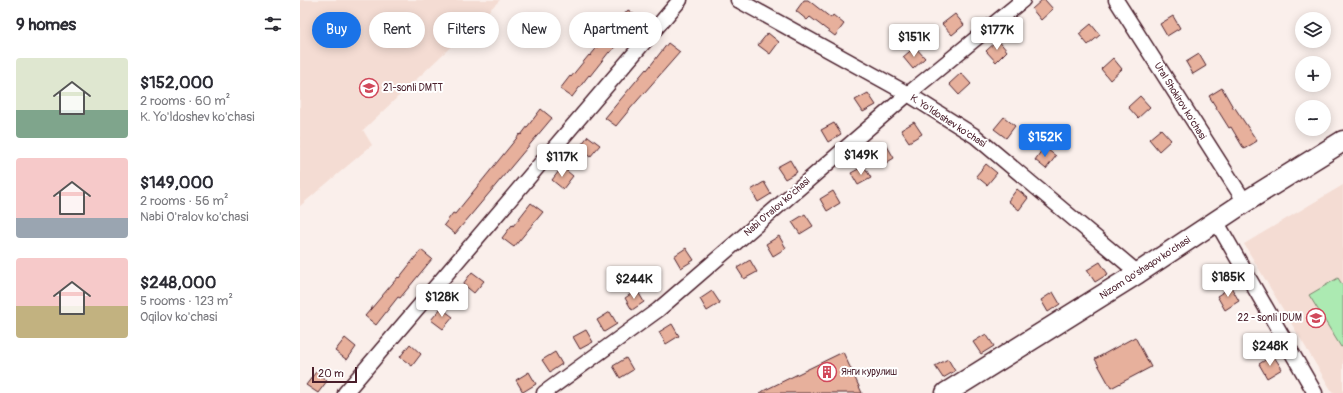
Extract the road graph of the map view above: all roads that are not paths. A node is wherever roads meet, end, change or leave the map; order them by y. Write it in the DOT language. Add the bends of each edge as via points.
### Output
graph roads {
  1 [pos="680,0"];
  2 [pos="738,0"];
  3 [pos="1023,0"];
  4 [pos="1116,0"];
  5 [pos="908,94"];
  6 [pos="1343,141"];
  7 [pos="1245,202"];
  8 [pos="1216,221"];
  9 [pos="1138,273"];
  10 [pos="345,393"];
  11 [pos="544,393"];
  12 [pos="946,393"];
  13 [pos="1315,393"];
  1 -- 10 [label="street"];
  2 -- 5 [label="street, K. Yo'ldoshev ko'chasi"];
  3 -- 5 [label="street, Nabi O'ralov ko'chasi"];
  4 -- 7 [label="street, Ural Shokirov ko'chasi"];
  5 -- 9 [label="street, K. Yo'ldoshev ko'chasi" via="975,136"];
  5 -- 11 [label="street, Nabi O'ralov ko'chasi" via="658,310"];
  6 -- 7 [label="main road, Nizom Qo'shaqov ko'chasi"];
  7 -- 8 [label="main road, Nizom Qo'shaqov ko'chasi"];
  8 -- 9 [label="main road, Nizom Qo'shaqov ko'chasi"];
  8 -- 13 [label="street"];
  9 -- 12 [label="main road, Nizom Qo'shaqov ko'chasi"];
}
